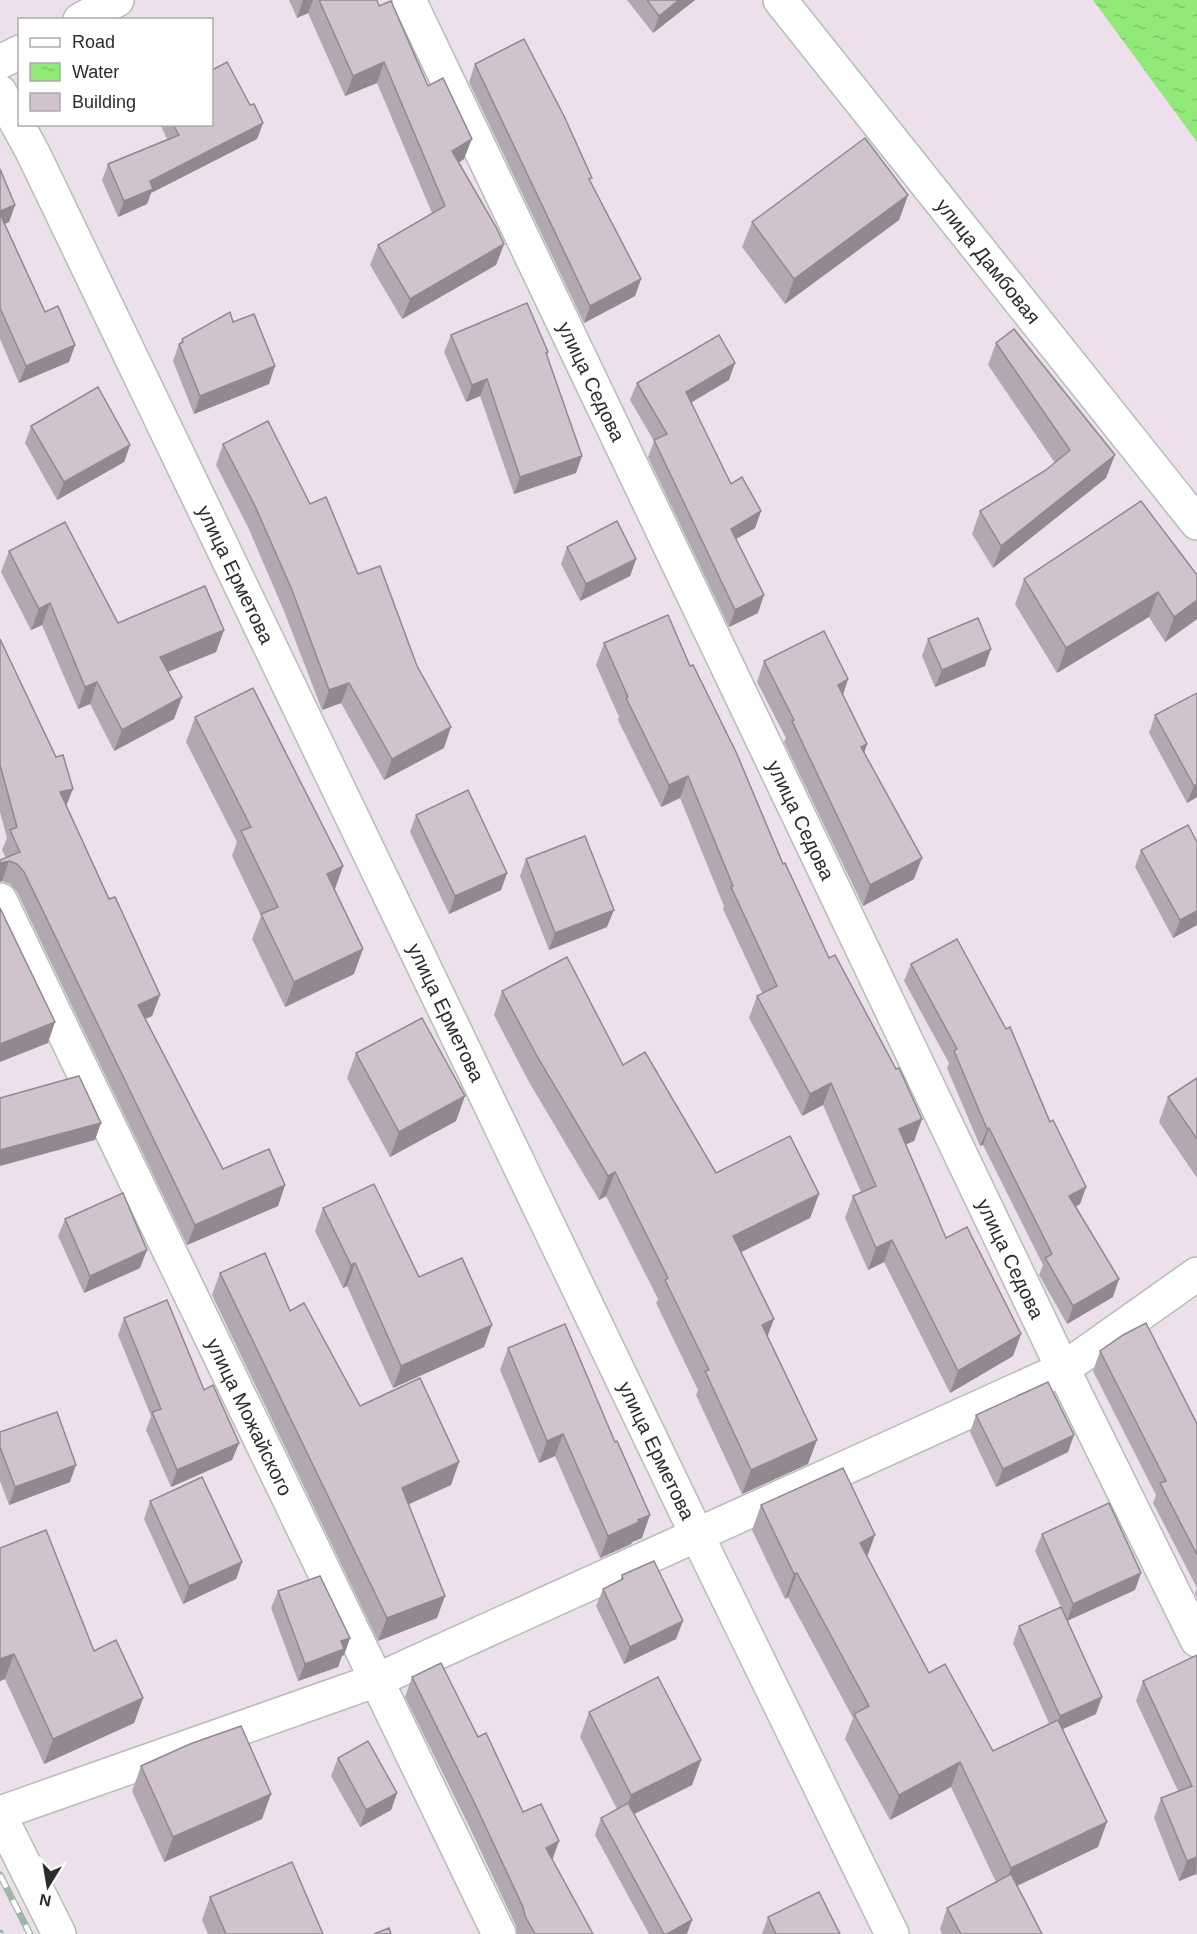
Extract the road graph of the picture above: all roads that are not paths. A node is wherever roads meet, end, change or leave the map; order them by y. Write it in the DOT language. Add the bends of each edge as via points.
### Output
graph roads {
  1 [pos="117,0"];
  2 [pos="409,0"];
  3 [pos="778,2"];
  4 [pos="84,18"];
  5 [pos="18,53"];
  6 [pos="0,62"];
  7 [pos="0,92"];
  8 [pos="18,125"];
  9 [pos="18,126"];
  10 [pos="1197,523"];
  11 [pos="0,900"];
  12 [pos="1197,1274"];
  13 [pos="1063,1369"];
  14 [pos="697,1535"];
  15 [pos="1197,1640"];
  16 [pos="377,1680"];
  17 [pos="0,1814"];
  18 [pos="59,1934"];
  19 [pos="499,1934"];
  20 [pos="892,1934"];
  1 -- 4 [label="street"];
  2 -- 13 [label="street, улица Седова"];
  3 -- 10 [label="street, улица Дамбовая"];
  5 -- 6 [label="street"];
  7 -- 8 [label="street, улица Ерметова"];
  9 -- 14 [label="street, улица Ерметова"];
  11 -- 16 [label="street, улица Можайского"];
  12 -- 13 [label="street"];
  13 -- 14 [label="street"];
  13 -- 15 [label="street, улица Седова"];
  14 -- 16 [label="street"];
  14 -- 20 [label="street, улица Ерметова"];
  16 -- 17 [label="street"];
  16 -- 19 [label="street, улица Можайского"];
  17 -- 18 [label="street"];
}
